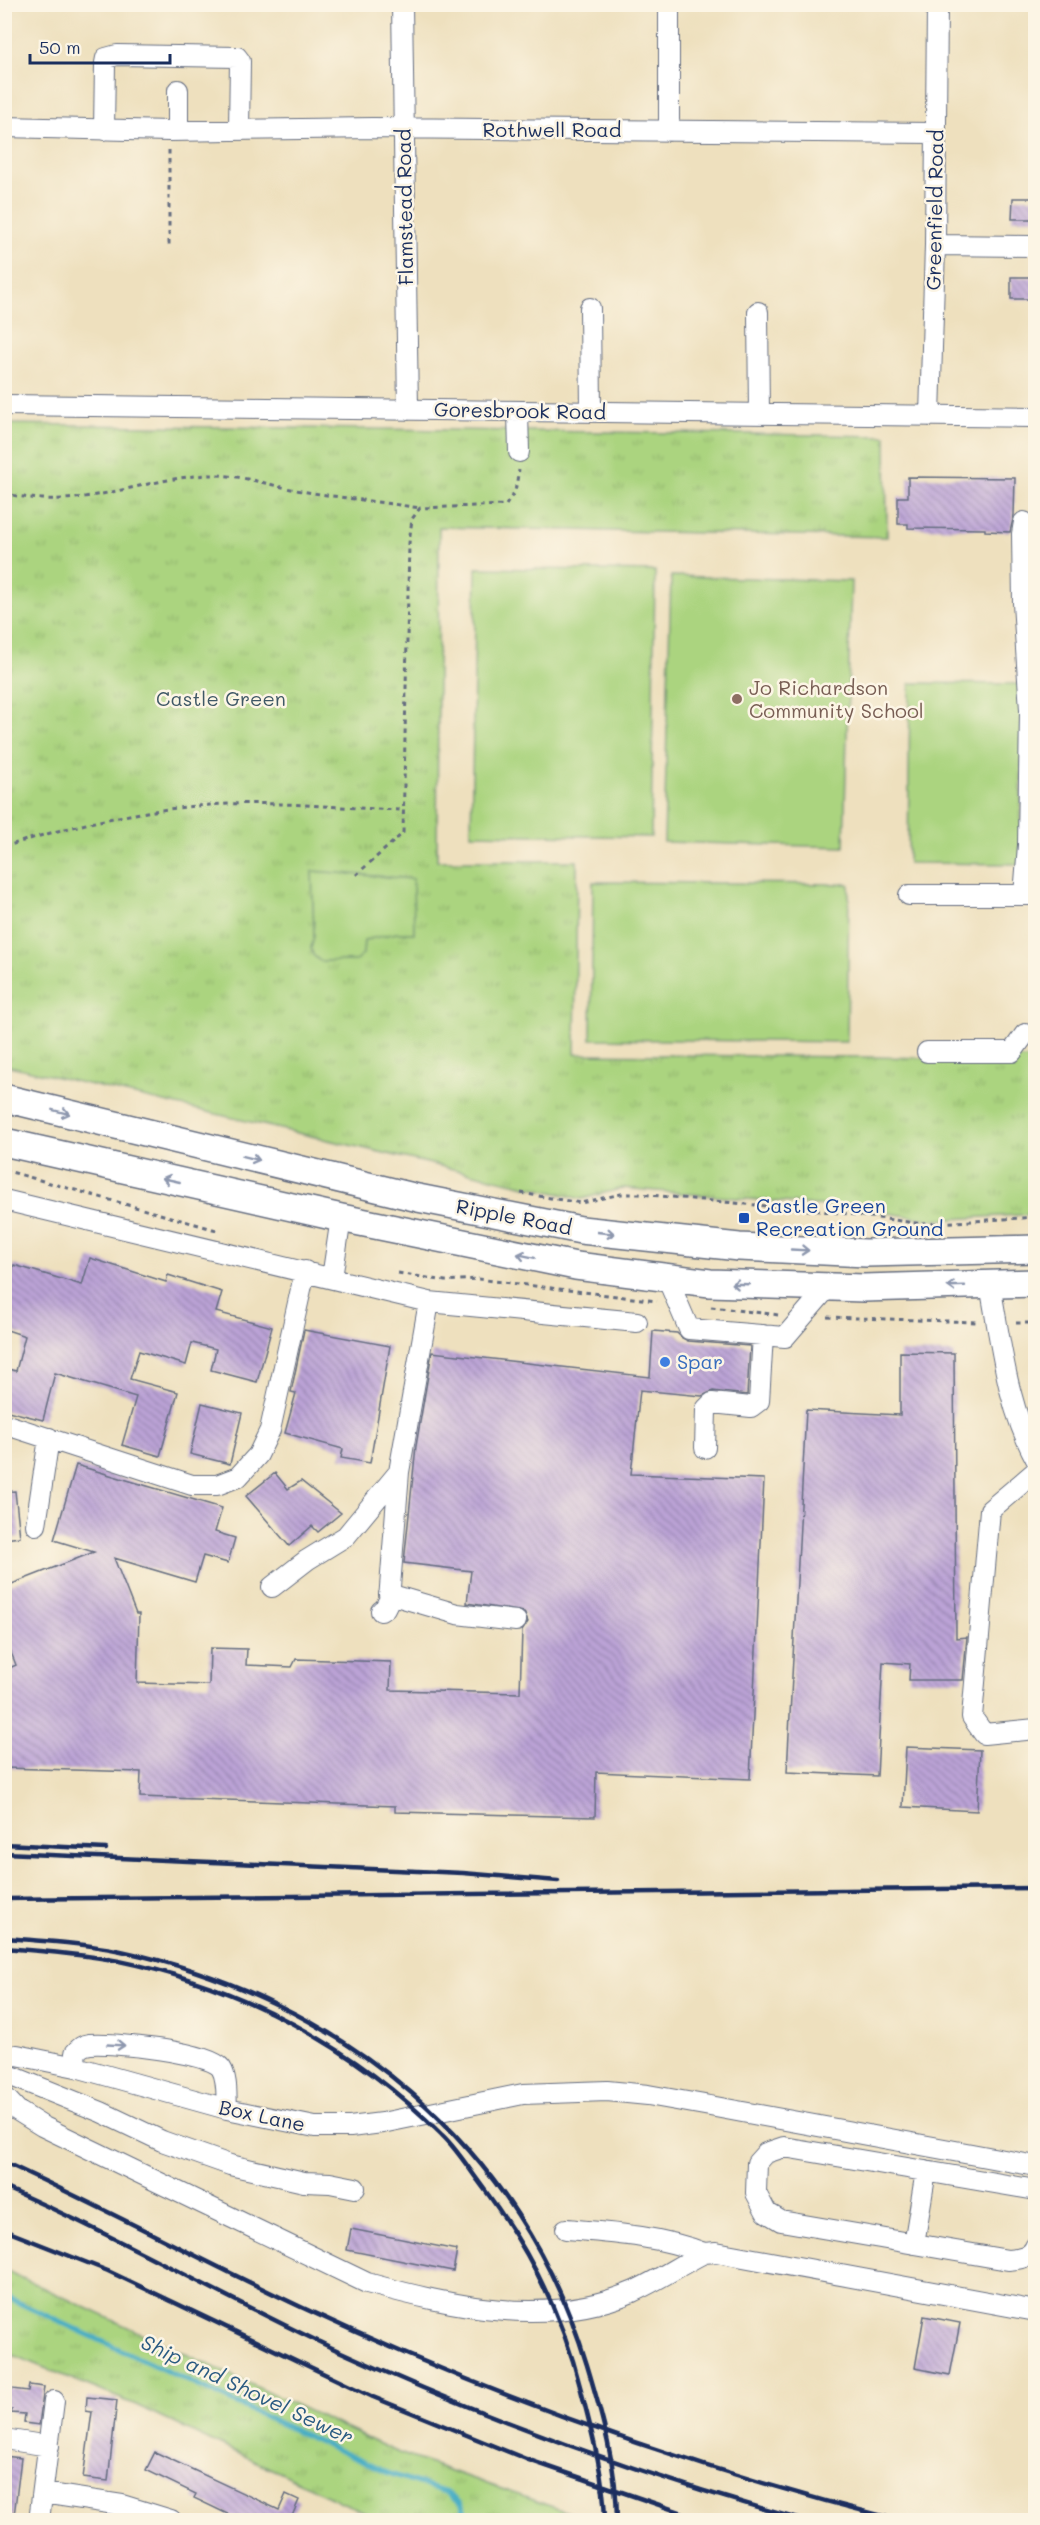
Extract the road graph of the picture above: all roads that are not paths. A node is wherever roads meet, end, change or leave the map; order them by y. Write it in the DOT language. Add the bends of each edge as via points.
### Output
graph roads {
  1 [pos="402,4"];
  2 [pos="669,4"];
  3 [pos="937,4"];
  4 [pos="178,90"];
  5 [pos="4,127"];
  6 [pos="404,128"];
  7 [pos="104,130"];
  8 [pos="239,130"];
  9 [pos="173,131"];
  10 [pos="669,131"];
  11 [pos="936,133"];
  12 [pos="935,246"];
  13 [pos="1032,246"];
  14 [pos="590,308"];
  15 [pos="758,312"];
  16 [pos="4,405"];
  17 [pos="408,410"];
  18 [pos="518,412"];
  19 [pos="591,412"];
  20 [pos="759,414"];
  21 [pos="930,416"];
  22 [pos="1035,417"];
  23 [pos="519,452"];
  24 [pos="1024,522"];
  25 [pos="909,895"];
  26 [pos="1030,895"];
  27 [pos="1025,1034"];
  28 [pos="927,1052"];
  29 [pos="4,1098"];
  30 [pos="4,1142"];
  31 [pos="4,1200"];
  32 [pos="341,1218"];
  33 [pos="1035,1249"];
  34 [pos="305,1271"];
  35 [pos="332,1278"];
  36 [pos="667,1278"];
  37 [pos="1035,1283"];
  38 [pos="990,1285"];
  39 [pos="828,1287"];
  40 [pos="429,1302"];
  41 [pos="637,1322"];
  42 [pos="763,1335"];
  43 [pos="4,1424"];
  44 [pos="49,1438"];
  45 [pos="705,1448"];
  46 [pos="1035,1459"];
  47 [pos="1035,1471"];
  48 [pos="399,1472"];
  49 [pos="36,1525"];
  50 [pos="272,1587"];
  51 [pos="516,1621"];
  52 [pos="1035,1729"];
  53 [pos="4,2057"];
  54 [pos="76,2067"];
  55 [pos="4,2073"];
  56 [pos="4,2096"];
  57 [pos="227,2109"];
  58 [pos="1035,2166"];
  59 [pos="926,2171"];
  60 [pos="355,2188"];
  61 [pos="1035,2190"];
  62 [pos="566,2229"];
  63 [pos="914,2244"];
  64 [pos="1035,2245"];
  65 [pos="704,2253"];
  66 [pos="1035,2311"];
  67 [pos="54,2401"];
  68 [pos="4,2439"];
  69 [pos="49,2446"];
  70 [pos="43,2493"];
  71 [pos="39,2520"];
  72 [pos="171,2520"];
  1 -- 6 [label="street, Flamstead Road"];
  2 -- 10 [label="street"];
  3 -- 11 [label="street, Greenfield Road"];
  4 -- 9 [label="street"];
  5 -- 7 [label="street, Rothwell Road"];
  6 -- 8 [label="street, Rothwell Road"];
  6 -- 10 [label="street, Rothwell Road"];
  6 -- 17 [label="street, Flamstead Road"];
  7 -- 8 [label="street" via="106,58 129,56 237,57"];
  7 -- 9 [label="street, Rothwell Road"];
  8 -- 9 [label="street, Rothwell Road"];
  10 -- 11 [label="street, Rothwell Road"];
  11 -- 12 [label="street, Greenfield Road"];
  12 -- 13 [label="street"];
  12 -- 21 [label="street, Greenfield Road"];
  14 -- 19 [label="street"];
  15 -- 20 [label="street"];
  16 -- 17 [label="street, Goresbrook Road"];
  17 -- 18 [label="street, Goresbrook Road"];
  18 -- 19 [label="street, Goresbrook Road"];
  18 -- 23 [label="street"];
  19 -- 20 [label="street, Goresbrook Road"];
  20 -- 21 [label="street, Goresbrook Road"];
  21 -- 22 [label="street, Goresbrook Road"];
  24 -- 26 [label="street"];
  25 -- 26 [label="street"];
  27 -- 28 [label="street" via="1012,1052"];
  29 -- 33 [label="highway, Ripple Road, one-way" via="418,1198 581,1230 740,1247 866,1253"];
  32 -- 30 [label="highway, Ripple Road, one-way"];
  31 -- 34 [label="street"];
  32 -- 35 [label="street"];
  36 -- 32 [label="highway, Ripple Road, one-way" via="576,1266"];
  34 -- 35 [label="street"];
  34 -- 44 [label="street" via="270,1430 258,1455 238,1477 217,1485 192,1485"];
  35 -- 40 [label="street"];
  39 -- 36 [label="highway, Ripple Road, one-way"];
  36 -- 42 [label="street" via="689,1329"];
  37 -- 38 [label="highway, Ripple Road"];
  38 -- 39 [label="highway, Ripple Road, one-way"];
  38 -- 46 [label="street" via="1006,1375"];
  39 -- 42 [label="street" via="784,1337"];
  40 -- 41 [label="street"];
  40 -- 48 [label="street"];
  42 -- 45 [label="street" via="759,1401 751,1407 712,1403 706,1409"];
  43 -- 44 [label="street"];
  44 -- 49 [label="street"];
  47 -- 52 [label="street" via="990,1510 972,1717 984,1734"];
  48 -- 50 [label="street" via="346,1536"];
  48 -- 51 [label="street" via="385,1602"];
  53 -- 54 [label="street, Box Lane" via="17,2055"];
  54 -- 57 [label="street, Box Lane"];
  54 -- 57 [label="street, one-way" via="75,2053 80,2046 89,2044 142,2046 209,2059 220,2067 225,2080"];
  55 -- 60 [label="street" via="162,2141 230,2164 304,2182 330,2182"];
  56 -- 65 [label="street" via="18,2111 42,2126 367,2283 419,2297 515,2311 570,2309 630,2293"];
  57 -- 58 [label="street, Box Lane" via="315,2127 350,2127 523,2094 607,2091 648,2095"];
  59 -- 61 [label="street"];
  59 -- 63 [label="street"];
  59 -- 63 [label="street" via="784,2146 766,2153 757,2163 756,2193 766,2212 781,2221"];
  62 -- 65 [label="street" via="682,2245"];
  63 -- 64 [label="street" via="1008,2260 1024,2258"];
  65 -- 66 [label="street" via="716,2252"];
  67 -- 69 [label="street"];
  68 -- 69 [label="street"];
  69 -- 70 [label="street"];
  70 -- 71 [label="street"];
  70 -- 72 [label="street" via="122,2505"];
}
